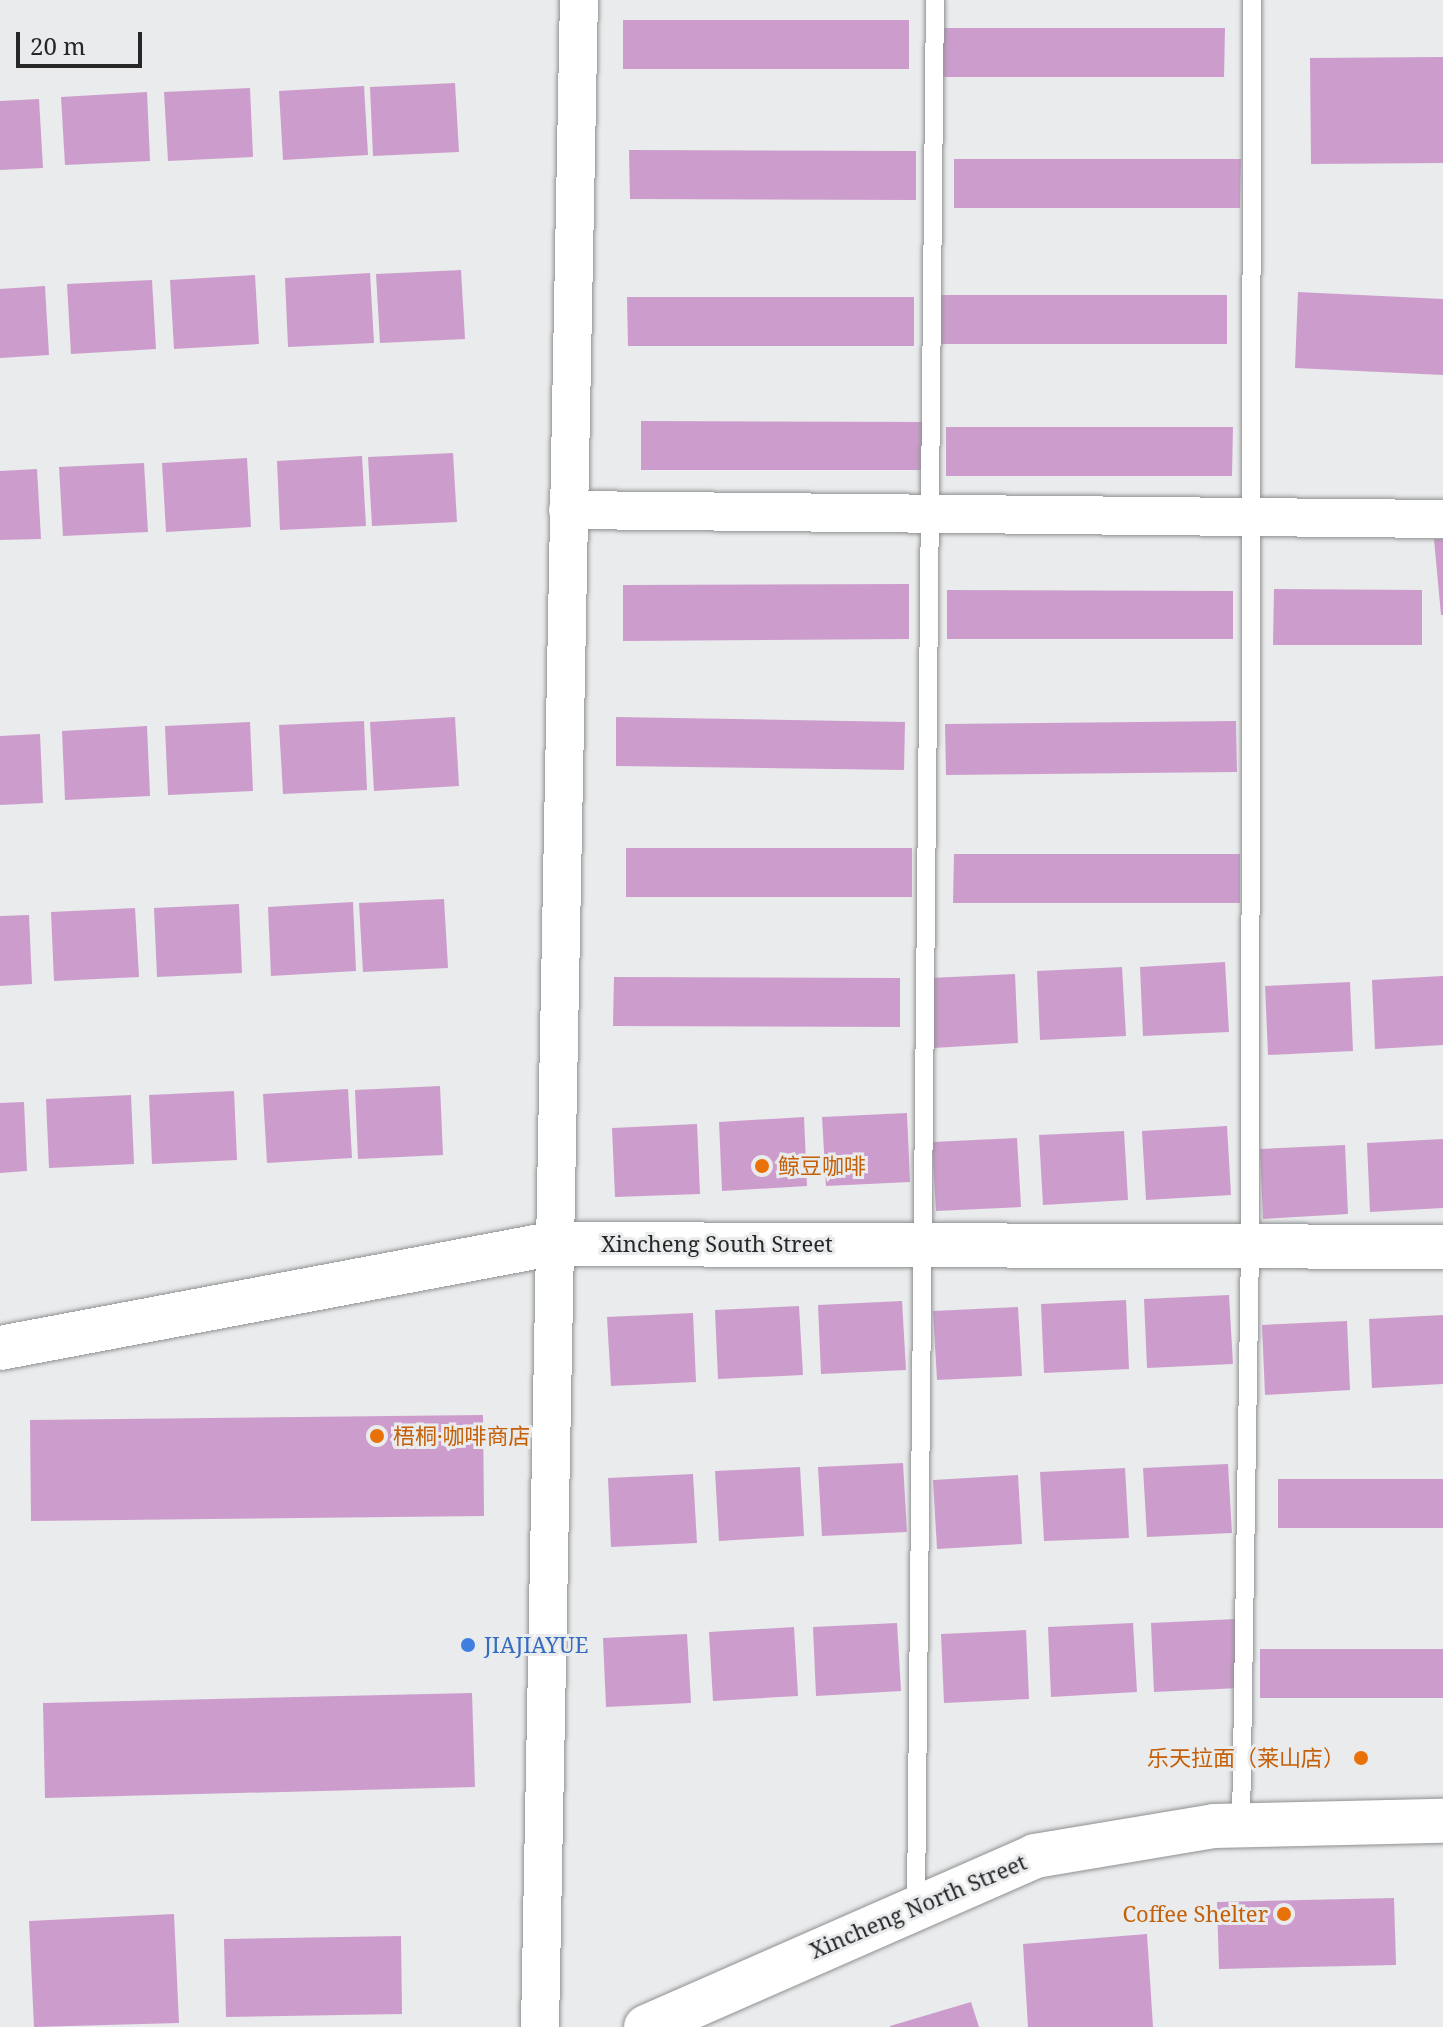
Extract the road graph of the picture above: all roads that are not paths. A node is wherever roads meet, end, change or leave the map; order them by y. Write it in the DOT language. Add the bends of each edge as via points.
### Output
graph roads {
  1 [pos="579,0"];
  2 [pos="935,0"];
  3 [pos="1252,0"];
  4 [pos="568,510"];
  5 [pos="929,511"];
  6 [pos="1248,516"];
  7 [pos="1443,519"];
  8 [pos="551,1244"];
  9 [pos="921,1245"];
  10 [pos="1250,1246"];
  11 [pos="1443,1247"];
  12 [pos="0,1348"];
  13 [pos="1443,1821"];
  14 [pos="1241,1825"];
  15 [pos="916,1905"];
  16 [pos="540,2027"];
  17 [pos="646,2027"];
  1 -- 4 [label="street"];
  2 -- 5 [label="lane"];
  3 -- 6 [label="lane"];
  4 -- 5 [label="street"];
  4 -- 8 [label="street"];
  5 -- 6 [label="street"];
  5 -- 9 [label="lane"];
  6 -- 7 [label="street"];
  6 -- 10 [label="lane"];
  8 -- 9 [label="street, Xincheng South Street"];
  8 -- 12 [label="street, Xincheng South Street"];
  8 -- 16 [label="street"];
  9 -- 10 [label="street, Xincheng South Street"];
  9 -- 15 [label="lane"];
  10 -- 11 [label="street, Xincheng South Street"];
  10 -- 14 [label="lane"];
  13 -- 14 [label="street, Xincheng North Street"];
  14 -- 15 [label="street, Xincheng North Street" via="1125,1837 1035,1856"];
  15 -- 17 [label="street, Xincheng North Street"];
}
